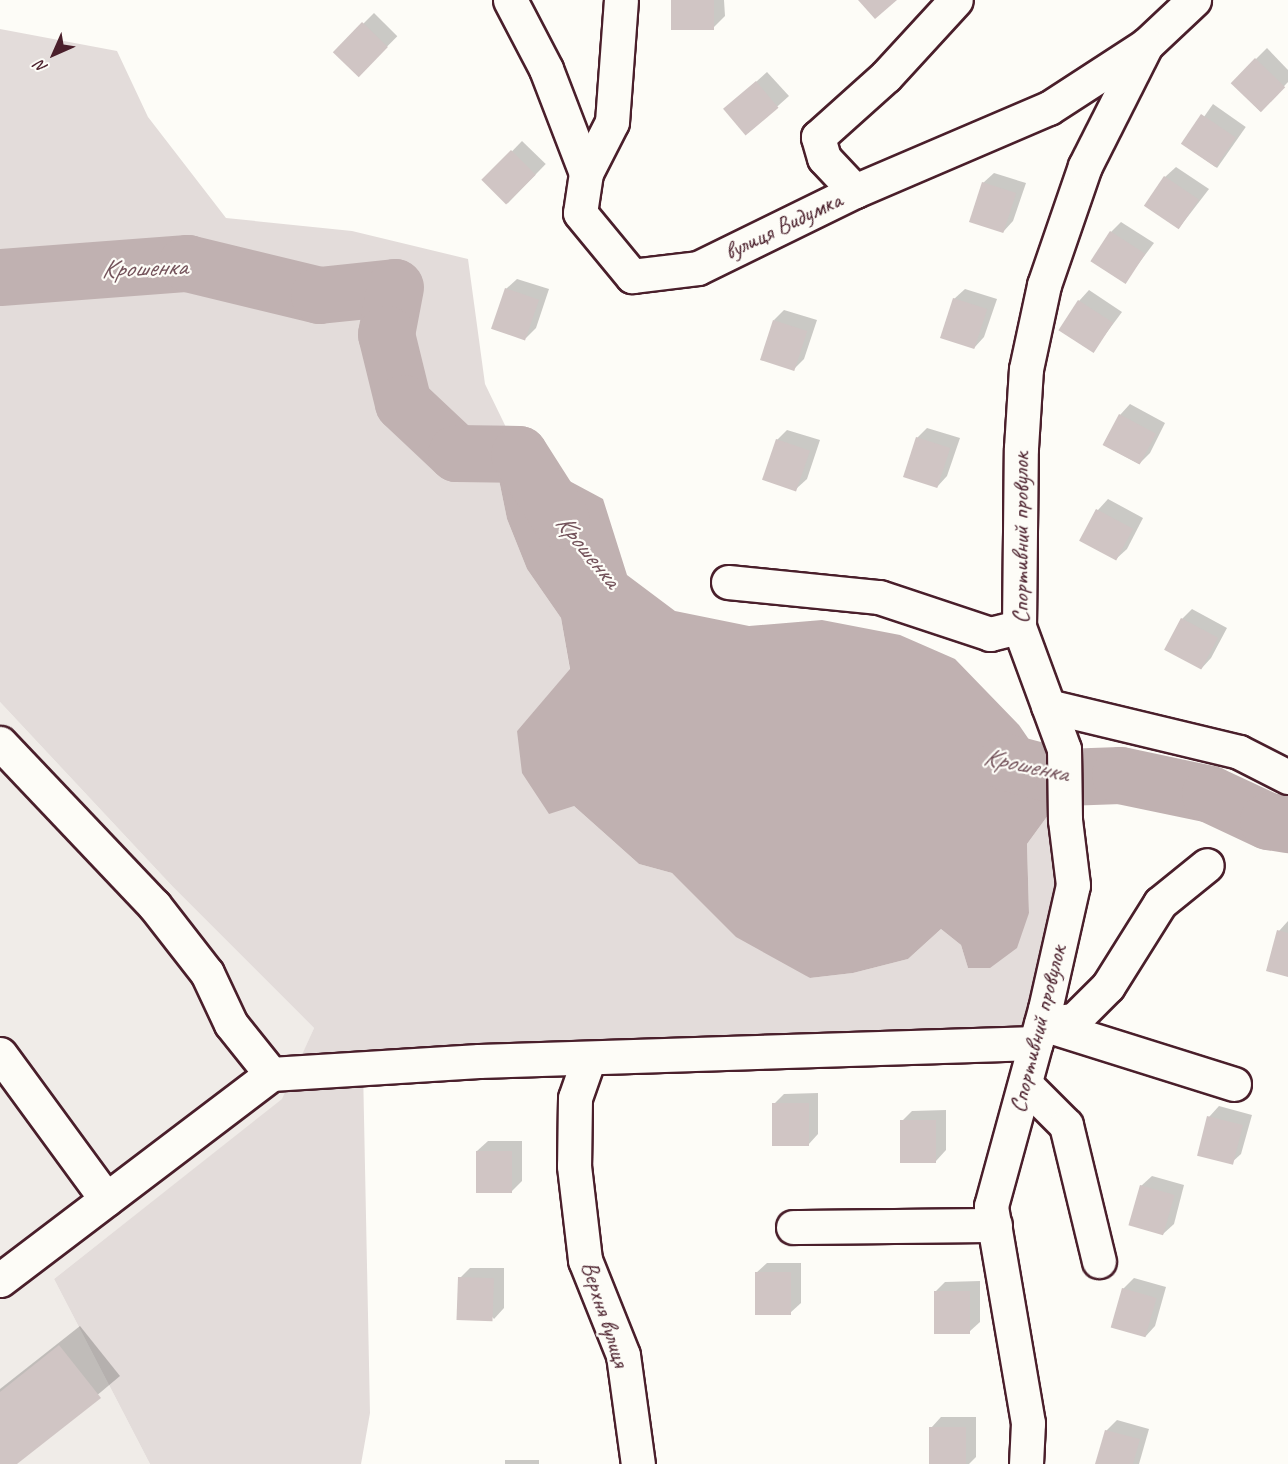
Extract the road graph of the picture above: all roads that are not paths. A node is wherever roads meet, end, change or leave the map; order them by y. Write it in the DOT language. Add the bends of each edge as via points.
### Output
graph roads {
  1 [pos="510,0"];
  2 [pos="621,0"];
  3 [pos="956,0"];
  4 [pos="1194,0"];
  5 [pos="1146,45"];
  6 [pos="586,172"];
  7 [pos="855,191"];
  8 [pos="728,582"];
  9 [pos="1018,627"];
  10 [pos="1048,705"];
  11 [pos="0,743"];
  12 [pos="1288,777"];
  13 [pos="1208,865"];
  14 [pos="1039,1034"];
  15 [pos="1,1057"];
  16 [pos="589,1058"];
  17 [pos="271,1074"];
  18 [pos="1025,1084"];
  19 [pos="1234,1084"];
  20 [pos="106,1199"];
  21 [pos="995,1225"];
  22 [pos="793,1227"];
  23 [pos="1099,1261"];
  24 [pos="0,1280"];
  25 [pos="638,1464"];
  26 [pos="1026,1464"];
  1 -- 6 [label="street, вулиця Видумка" via="546,69"];
  2 -- 6 [label="street" via="612,122"];
  3 -- 7 [label="street" via="886,76 818,137 824,158"];
  4 -- 5 [label="street, вулиця Видумка"];
  5 -- 7 [label="street, вулиця Видумка" via="1049,108"];
  5 -- 9 [label="street, Спортивний провулок" via="1085,166 1044,285 1028,358 1020,448"];
  6 -- 7 [label="street, вулиця Видумка" via="580,213 632,276 698,268"];
  8 -- 9 [label="street" via="879,597 990,634"];
  9 -- 10 [label="street, Спортивний провулок"];
  10 -- 12 [label="street" via="1239,752"];
  10 -- 14 [label="street, Спортивний провулок" via="1064,749 1065,820 1073,885"];
  11 -- 17 [label="street" via="154,905 207,973 231,1024"];
  13 -- 14 [label="street" via="1160,903 1108,986 1074,1020"];
  14 -- 16 [label="street"];
  14 -- 18 [label="street, Спортивний провулок"];
  14 -- 19 [label="street"];
  15 -- 20 [label="street"];
  16 -- 17 [label="street" via="479,1060"];
  16 -- 25 [label="street, Верхня вулиця" via="575,1098 574,1166 584,1248 623,1355"];
  17 -- 20 [label="street"];
  18 -- 21 [label="street, Спортивний провулок" via="991,1206"];
  18 -- 23 [label="street" via="1066,1125"];
  20 -- 24 [label="street"];
  21 -- 22 [label="street"];
  21 -- 26 [label="street, Спортивний провулок" via="1028,1423"];
}
